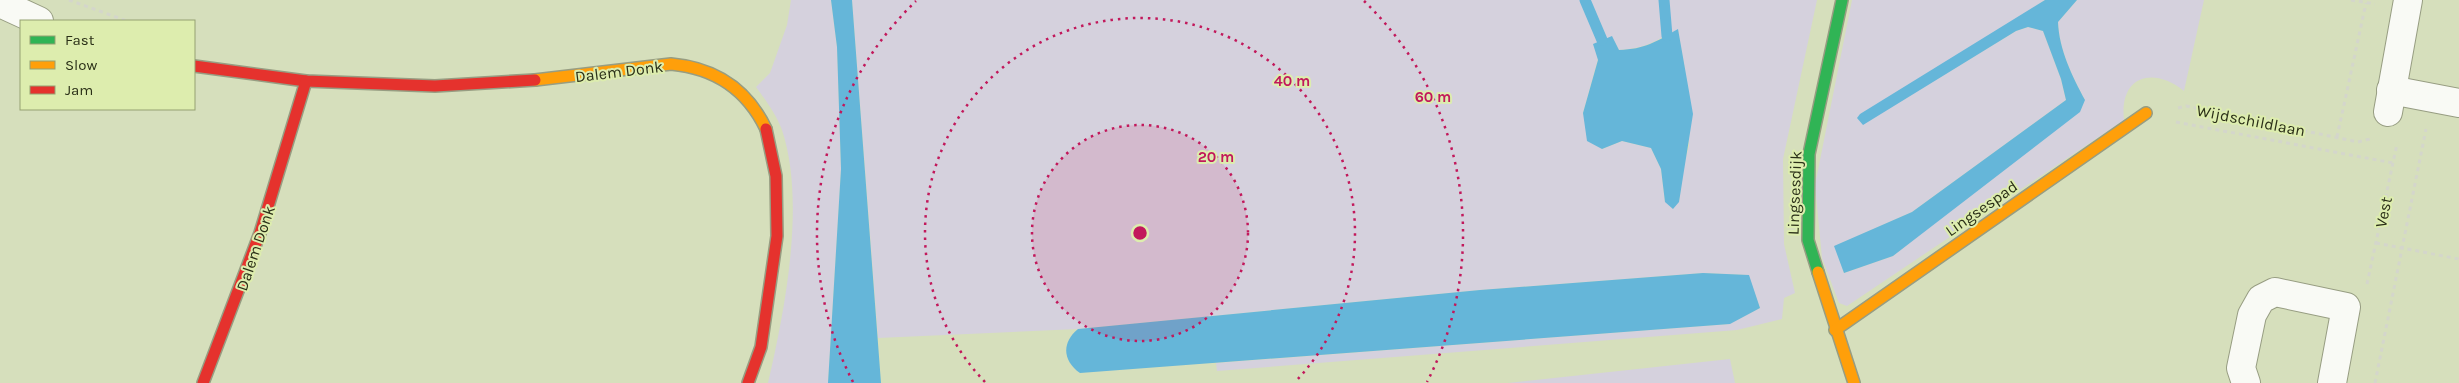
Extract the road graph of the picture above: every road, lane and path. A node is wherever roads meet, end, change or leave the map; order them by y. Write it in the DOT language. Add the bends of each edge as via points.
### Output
graph roads {
  1 [pos="69,0"];
  2 [pos="1842,0"];
  3 [pos="2408,0"];
  4 [pos="0,3"];
  5 [pos="2366,3"];
  6 [pos="37,20"];
  7 [pos="124,20"];
  8 [pos="195,66"];
  9 [pos="306,81"];
  10 [pos="2389,101"];
  11 [pos="2446,101"];
  12 [pos="2146,113"];
  13 [pos="2337,137"];
  14 [pos="2393,163"];
  15 [pos="2376,242"];
  16 [pos="2401,247"];
  17 [pos="2459,259"];
  18 [pos="2346,307"];
  19 [pos="1835,330"];
  20 [pos="203,383"];
  21 [pos="748,383"];
  22 [pos="1854,383"];
  23 [pos="2246,383"];
  24 [pos="2332,383"];
  25 [pos="2375,383"];
  1 -- 7 [label="path"];
  2 -- 19 [label="street, Lingsesdijk" via="1809,154 1808,240"];
  3 -- 10 [label="street"];
  4 -- 6 [label="street"];
  5 -- 13 [label="path"];
  8 -- 9 [label="street, Dalem Donk"];
  9 -- 20 [label="street, Dalem Donk" via="252,258"];
  9 -- 21 [label="street, Dalem Donk" via="435,86 489,84 670,64 693,66 732,84 748,99 764,124 776,176 777,236 761,347"];
  10 -- 11 [label="street"];
  10 -- 13 [label="path, Wijdschildlaan" via="2377,135 2358,142"];
  10 -- 14 [label="path, Vest" via="2400,130"];
  11 -- 16 [label="path"];
  12 -- 13 [label="path, Wijdschildlaan" via="2186,106"];
  12 -- 14 [label="path, Wijdschildlaan" via="2183,124"];
  12 -- 19 [label="street, Lingsespad"];
  14 -- 15 [label="path, Vest"];
  15 -- 16 [label="path"];
  15 -- 18 [label="path, Vest" via="2367,286"];
  16 -- 17 [label="path"];
  16 -- 25 [label="path"];
  18 -- 23 [label="street" via="2275,292 2261,299 2252,315 2241,368"];
  18 -- 24 [label="street"];
  19 -- 22 [label="street, Lingsesdijk"];
}
